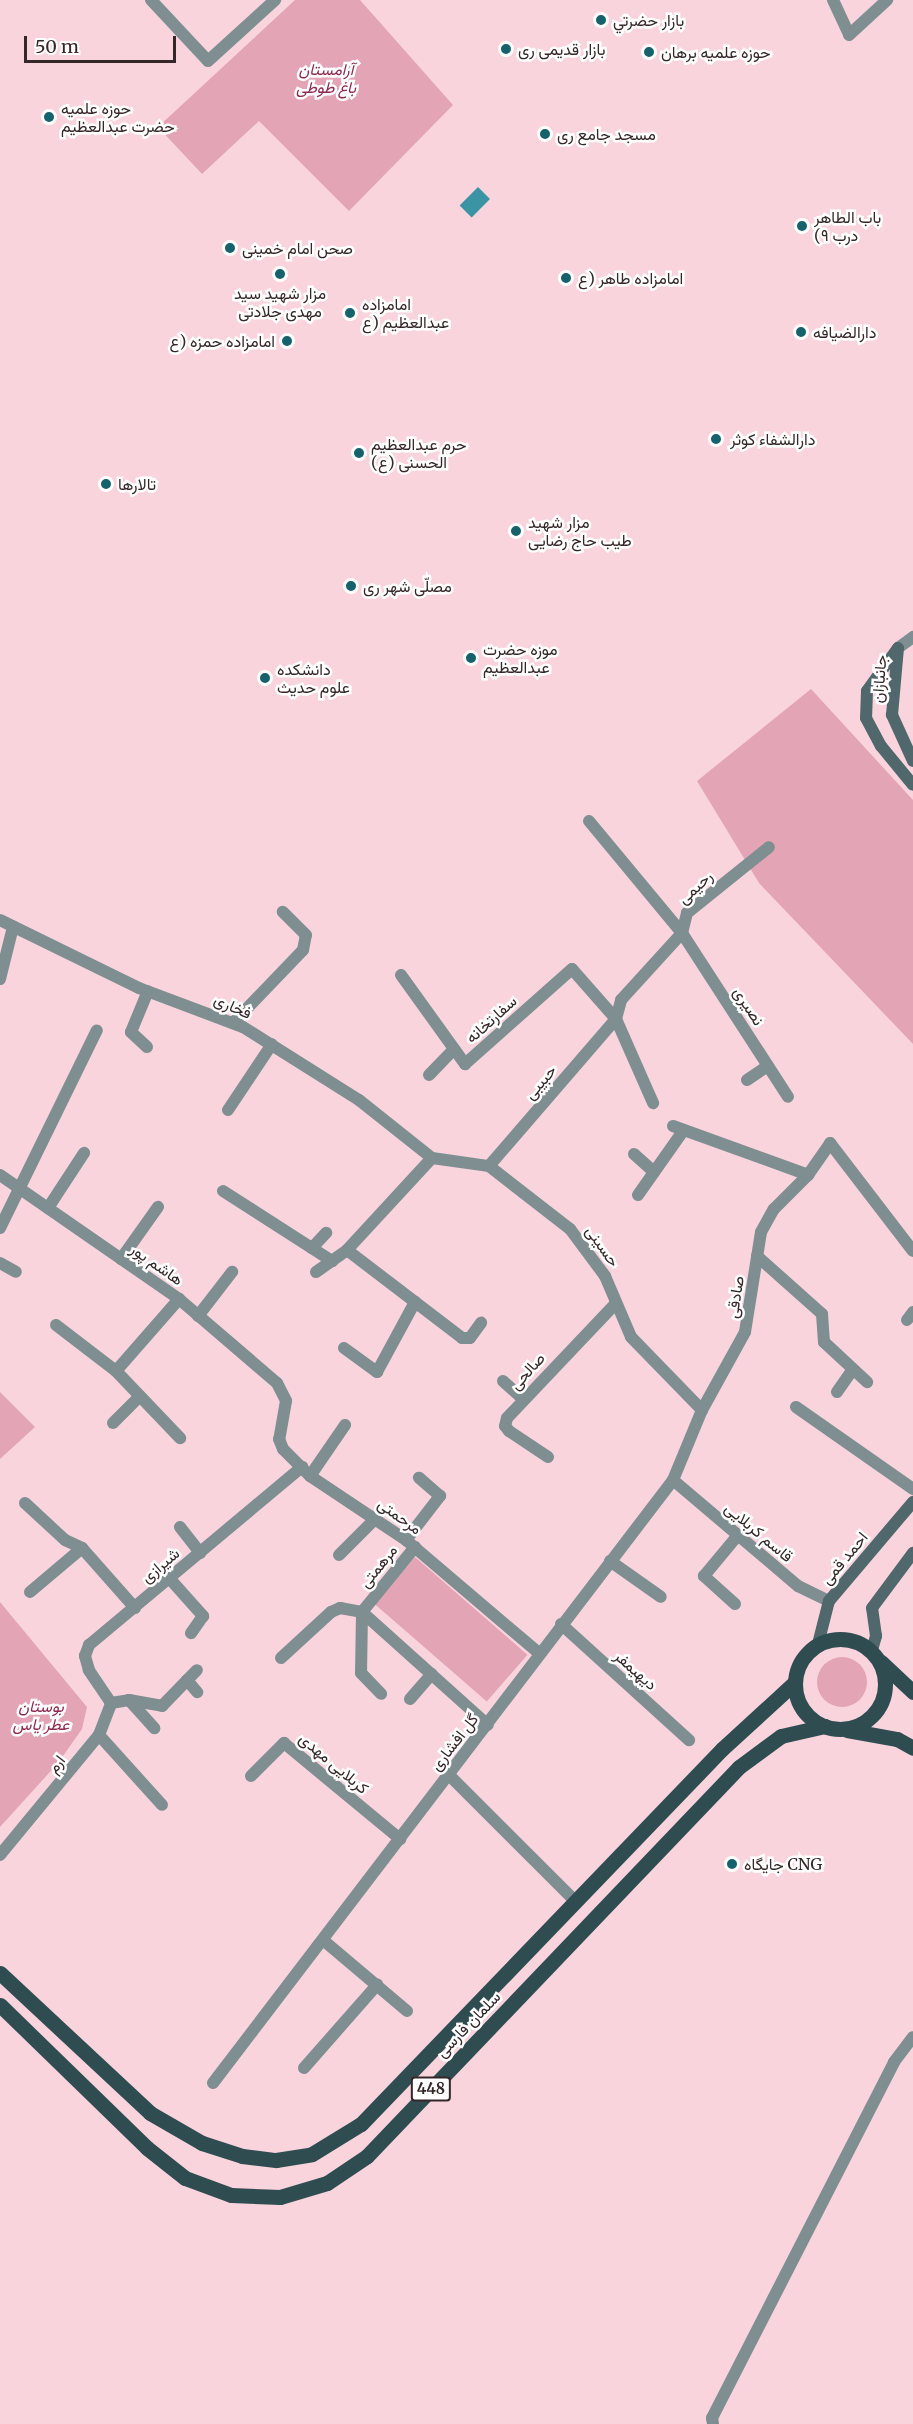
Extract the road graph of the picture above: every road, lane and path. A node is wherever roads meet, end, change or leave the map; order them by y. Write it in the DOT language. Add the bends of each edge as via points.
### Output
graph roads {
  1 [pos="151,0"];
  2 [pos="276,0"];
  3 [pos="833,0"];
  4 [pos="886,0"];
  5 [pos="913,637"];
  6 [pos="898,648"];
  7 [pos="913,761"];
  8 [pos="913,785"];
  9 [pos="589,821"];
  10 [pos="769,847"];
  11 [pos="283,912"];
  12 [pos="0,920"];
  13 [pos="13,927"];
  14 [pos="681,933"];
  15 [pos="401,975"];
  16 [pos="0,979"];
  17 [pos="148,991"];
  18 [pos="616,1019"];
  19 [pos="233,1023"];
  20 [pos="97,1030"];
  21 [pos="272,1044"];
  22 [pos="147,1047"];
  23 [pos="454,1049"];
  24 [pos="768,1066"];
  25 [pos="429,1075"];
  26 [pos="747,1080"];
  27 [pos="788,1097"];
  28 [pos="653,1103"];
  29 [pos="228,1110"];
  30 [pos="84,1153"];
  31 [pos="634,1154"];
  32 [pos="432,1158"];
  33 [pos="489,1166"];
  34 [pos="654,1173"];
  35 [pos="0,1175"];
  36 [pos="808,1175"];
  37 [pos="22,1190"];
  38 [pos="223,1191"];
  39 [pos="638,1195"];
  40 [pos="158,1207"];
  41 [pos="48,1208"];
  42 [pos="0,1228"];
  43 [pos="326,1233"];
  44 [pos="312,1248"];
  45 [pos="347,1250"];
  46 [pos="913,1251"];
  47 [pos="757,1256"];
  48 [pos="121,1259"];
  49 [pos="332,1261"];
  50 [pos="0,1263"];
  51 [pos="16,1272"];
  52 [pos="232,1272"];
  53 [pos="316,1272"];
  54 [pos="179,1299"];
  55 [pos="415,1302"];
  56 [pos="615,1304"];
  57 [pos="198,1316"];
  58 [pos="481,1323"];
  59 [pos="56,1326"];
  60 [pos="344,1348"];
  61 [pos="853,1369"];
  62 [pos="116,1371"];
  63 [pos="503,1381"];
  64 [pos="867,1382"];
  65 [pos="284,1392"];
  66 [pos="837,1392"];
  67 [pos="140,1396"];
  68 [pos="524,1400"];
  69 [pos="796,1407"];
  70 [pos="702,1410"];
  71 [pos="113,1423"];
  72 [pos="345,1425"];
  73 [pos="180,1438"];
  74 [pos="548,1457"];
  75 [pos="306,1471"];
  76 [pos="419,1478"];
  77 [pos="673,1480"];
  78 [pos="913,1489"];
  79 [pos="913,1502"];
  80 [pos="25,1503"];
  81 [pos="376,1518"];
  82 [pos="180,1527"];
  83 [pos="738,1535"];
  84 [pos="411,1543"];
  85 [pos="82,1548"];
  86 [pos="201,1553"];
  87 [pos="913,1553"];
  88 [pos="339,1556"];
  89 [pos="610,1561"];
  90 [pos="170,1579"];
  91 [pos="30,1592"];
  92 [pos="661,1597"];
  93 [pos="829,1601"];
  94 [pos="735,1604"];
  95 [pos="135,1608"];
  96 [pos="363,1612"];
  97 [pos="561,1624"];
  98 [pos="191,1633"];
  99 [pos="818,1644"];
  100 [pos="539,1653"];
  101 [pos="876,1656"];
  102 [pos="281,1658"];
  103 [pos="197,1670"];
  104 [pos="432,1674"];
  105 [pos="187,1680"];
  106 [pos="795,1682"];
  107 [pos="197,1692"];
  108 [pos="913,1692"];
  109 [pos="381,1694"];
  110 [pos="410,1699"];
  111 [pos="129,1700"];
  112 [pos="111,1703"];
  113 [pos="488,1725"];
  114 [pos="154,1728"];
  115 [pos="832,1728"];
  116 [pos="99,1735"];
  117 [pos="689,1740"];
  118 [pos="913,1748"];
  119 [pos="449,1775"];
  120 [pos="251,1776"];
  121 [pos="162,1805"];
  122 [pos="400,1839"];
  123 [pos="0,1855"];
  124 [pos="575,1901"];
  125 [pos="323,1940"];
  126 [pos="0,1973"];
  127 [pos="377,1985"];
  128 [pos="0,2005"];
  129 [pos="407,2011"];
  130 [pos="913,2037"];
  131 [pos="304,2068"];
  132 [pos="213,2084"];
  133 [pos="712,2424"];
  1 -- 2 [label="street" via="208,61"];
  3 -- 4 [label="street" via="849,35"];
  5 -- 6 [label="street"];
  6 -- 7 [label="main road, جانبازان" via="892,715"];
  6 -- 8 [label="main road, جانبازان" via="867,691 866,718 881,746"];
  9 -- 14 [label="street, نصیری"];
  10 -- 14 [label="street, رحیمی" via="687,913"];
  11 -- 19 [label="street" via="306,935 303,951"];
  12 -- 13 [label="street, فخاری"];
  13 -- 16 [label="street"];
  13 -- 17 [label="street, فخاری"];
  14 -- 18 [label="street, رحیمی" via="621,1000"];
  14 -- 24 [label="street, نصیری"];
  15 -- 23 [label="street, سفارتخانه"];
  17 -- 19 [label="street, فخاری"];
  17 -- 22 [label="street" via="132,1032"];
  18 -- 23 [label="street, سفارتخانه" via="572,969 465,1064"];
  18 -- 28 [label="street"];
  18 -- 33 [label="street, حبیبی"];
  19 -- 21 [label="street, فخاری"];
  20 -- 37 [label="street"];
  21 -- 29 [label="street"];
  21 -- 32 [label="street, فخاری" via="358,1100"];
  23 -- 25 [label="street"];
  24 -- 26 [label="street"];
  24 -- 27 [label="street, نصیری"];
  30 -- 41 [label="street"];
  31 -- 34 [label="street"];
  32 -- 33 [label="street, حسینی"];
  32 -- 45 [label="street"];
  33 -- 56 [label="street, حسینی" via="570,1229 605,1276"];
  34 -- 36 [label="street" via="678,1128"];
  34 -- 39 [label="street"];
  35 -- 37 [label="street, هاشم پور"];
  36 -- 46 [label="street, صادقی" via="830,1143"];
  36 -- 47 [label="street, صادقی" via="774,1209 761,1232"];
  37 -- 41 [label="street, هاشم پور"];
  37 -- 42 [label="street"];
  38 -- 44 [label="street"];
  40 -- 48 [label="street"];
  41 -- 48 [label="street, هاشم پور"];
  43 -- 44 [label="street"];
  44 -- 49 [label="street"];
  45 -- 49 [label="street"];
  45 -- 55 [label="street"];
  47 -- 61 [label="street" via="822,1314 824,1342"];
  47 -- 70 [label="street, صادقی" via="746,1332"];
  48 -- 54 [label="street, هاشم پور"];
  49 -- 53 [label="street"];
  50 -- 51 [label="street"];
  52 -- 57 [label="street"];
  54 -- 57 [label="street, هاشم پور"];
  54 -- 62 [label="street"];
  55 -- 58 [label="street" via="466,1340"];
  55 -- 60 [label="street" via="376,1372"];
  56 -- 68 [label="street, صالحی"];
  56 -- 70 [label="street, حسینی" via="631,1336"];
  57 -- 65 [label="street, هاشم پور"];
  59 -- 62 [label="street"];
  61 -- 64 [label="street"];
  61 -- 66 [label="street"];
  62 -- 67 [label="street"];
  63 -- 68 [label="street"];
  65 -- 75 [label="street, مرحمتی" via="279,1439 283,1449"];
  67 -- 71 [label="street"];
  67 -- 73 [label="street"];
  68 -- 74 [label="street, صالحی" via="505,1426"];
  69 -- 78 [label="street"];
  70 -- 77 [label="street, گل افشاری"];
  72 -- 75 [label="street, شیرازی"];
  75 -- 81 [label="street, مرحمتی"];
  75 -- 86 [label="street, شیرازی"];
  76 -- 84 [label="street, مرهمتی" via="440,1496"];
  77 -- 83 [label="street, قاسم کربلایی"];
  77 -- 89 [label="street, گل افشاری"];
  79 -- 93 [label="main road, احمد قمی"];
  80 -- 85 [label="street" via="65,1540"];
  81 -- 84 [label="street, مرحمتی"];
  81 -- 88 [label="street"];
  82 -- 86 [label="street"];
  83 -- 93 [label="street, قاسم کربلایی" via="798,1586"];
  83 -- 94 [label="street" via="704,1576"];
  84 -- 96 [label="street, مرهمتی"];
  84 -- 100 [label="street, مرحمتی"];
  85 -- 91 [label="street"];
  85 -- 95 [label="street"];
  86 -- 90 [label="street, شیرازی"];
  87 -- 101 [label="main road" via="872,1608"];
  89 -- 92 [label="street"];
  89 -- 97 [label="street, گل افشاری"];
  90 -- 95 [label="street, شیرازی"];
  90 -- 98 [label="street" via="203,1616"];
  93 -- 99 [label="main road, احمد قمی"];
  95 -- 112 [label="street, شیرازی" via="89,1645 86,1656 88,1670"];
  96 -- 102 [label="street, مرهمتی" via="340,1608 331,1612"];
  96 -- 104 [label="street"];
  96 -- 109 [label="street" via="361,1673"];
  97 -- 100 [label="street, گل افشاری"];
  97 -- 117 [label="street, دیهیمفر"];
  99 -- 101 [label="main road" via="846,1638"];
  99 -- 106 [label="main road" via="806,1654"];
  100 -- 113 [label="street, گل افشاری"];
  101 -- 108 [label="main road"];
  101 -- 115 [label="main road" via="886,1689 875,1713 858,1725"];
  103 -- 105 [label="street"];
  104 -- 110 [label="street"];
  104 -- 113 [label="street"];
  105 -- 107 [label="street"];
  105 -- 111 [label="street" via="162,1706"];
  106 -- 115 [label="main road" via="803,1709"];
  106 -- 124 [label="main road, سلمان فارسی / 448" via="722,1749"];
  111 -- 112 [label="street"];
  111 -- 114 [label="street"];
  112 -- 116 [label="street, ارم"];
  113 -- 119 [label="street, گل افشاری"];
  115 -- 118 [label="main road, سلمان فارسی / 448" via="872,1732"];
  115 -- 128 [label="main road, سلمان فارسی / 448" via="781,1737 739,1767 367,2156 327,2183 270,2197 231,2195 185,2178 147,2148"];
  116 -- 121 [label="street"];
  116 -- 123 [label="street, ارم"];
  119 -- 122 [label="street, گل افشاری"];
  119 -- 124 [label="street"];
  120 -- 122 [label="street, کربلایی مهدی" via="284,1743"];
  122 -- 125 [label="street, گل افشاری"];
  124 -- 126 [label="main road, سلمان فارسی / 448" via="361,2124 312,2154 276,2160 242,2156 202,2143 150,2113"];
  125 -- 127 [label="street"];
  125 -- 132 [label="street, گل افشاری"];
  127 -- 129 [label="street"];
  127 -- 131 [label="street"];
  130 -- 133 [label="street" via="894,2062"];
}
